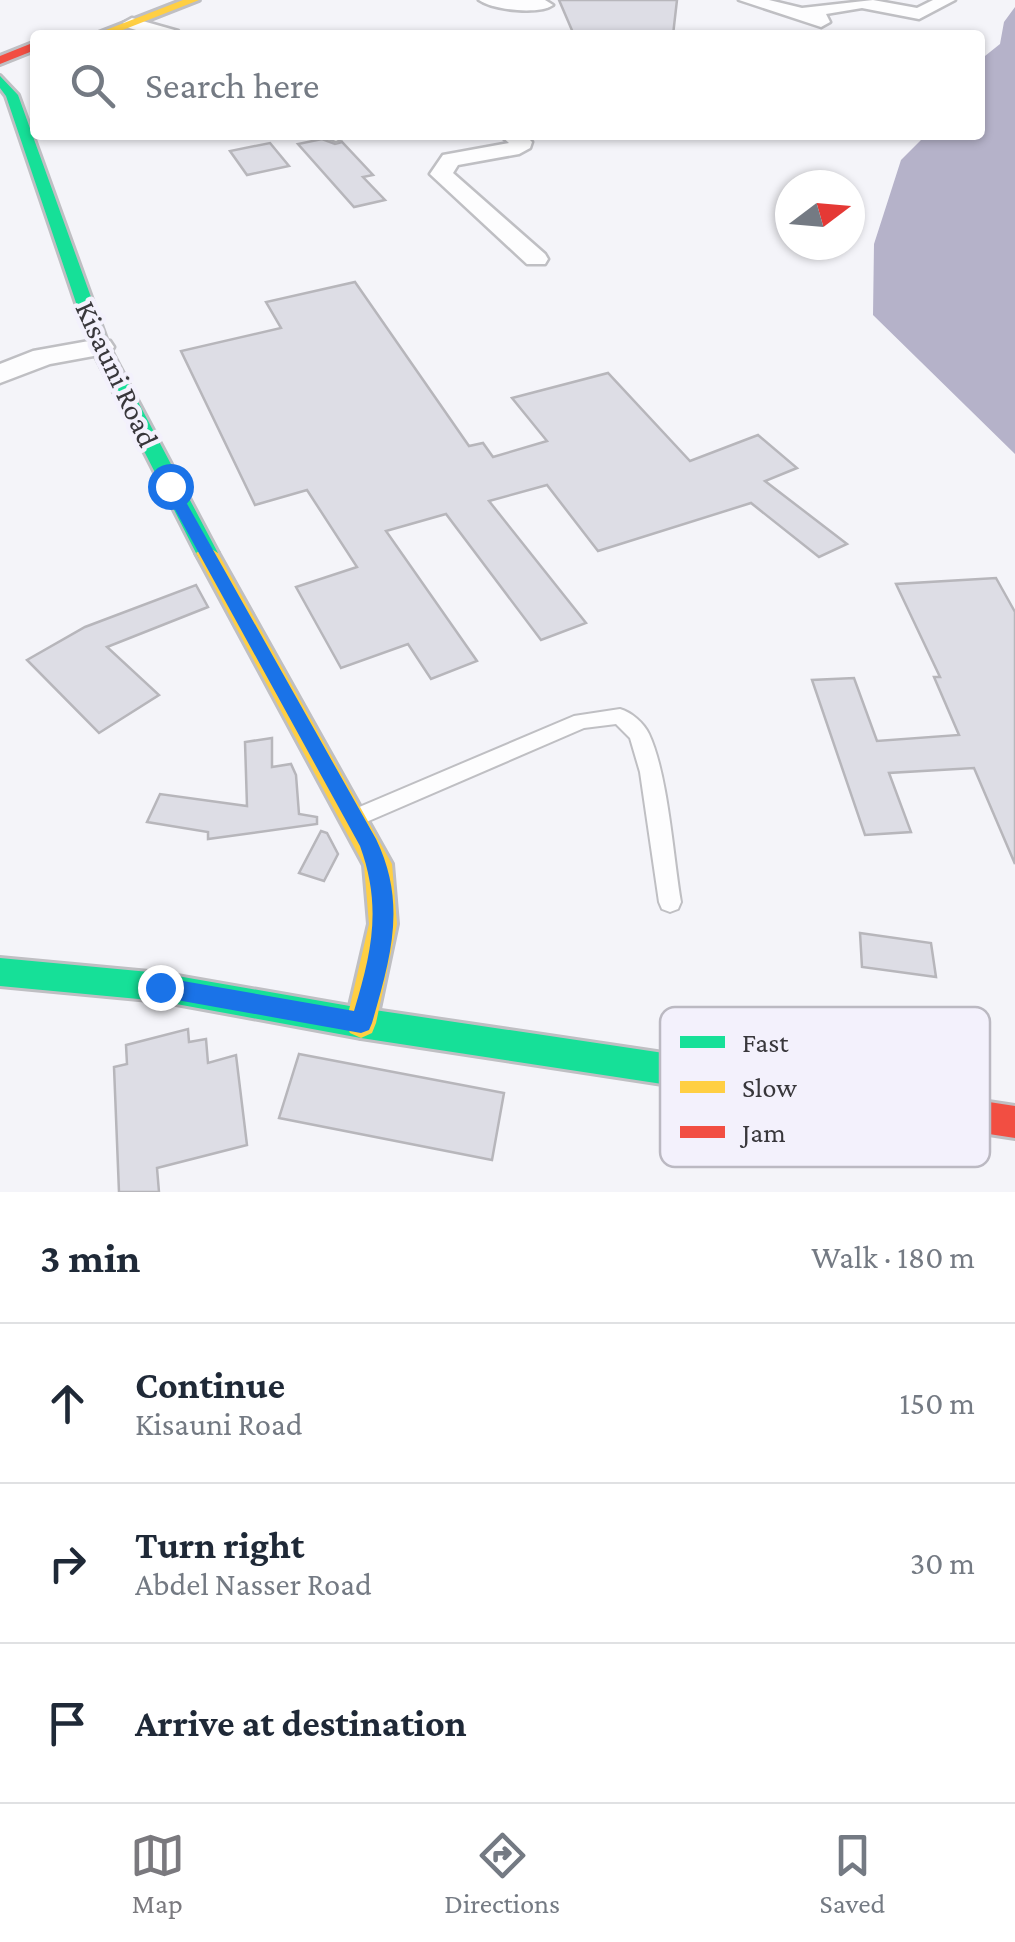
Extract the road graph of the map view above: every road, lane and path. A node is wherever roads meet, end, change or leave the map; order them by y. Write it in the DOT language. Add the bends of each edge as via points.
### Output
graph roads {
  1 [pos="193,0"];
  2 [pos="488,0"];
  3 [pos="748,0"];
  4 [pos="946,0"];
  5 [pos="544,5"];
  6 [pos="140,7"];
  7 [pos="92,30"];
  8 [pos="166,30"];
  9 [pos="30,48"];
  10 [pos="0,60"];
  11 [pos="30,64"];
  12 [pos="3,86"];
  13 [pos="518,140"];
  14 [pos="536,259"];
  15 [pos="88,320"];
  16 [pos="100,347"];
  17 [pos="42,357"];
  18 [pos="0,374"];
  19 [pos="352,820"];
  20 [pos="670,902"];
  21 [pos="0,972"];
  22 [pos="361,1023"];
  23 [pos="660,1068"];
  24 [pos="990,1118"];
  25 [pos="1015,1122"];
  1 -- 6 [label="street"];
  2 -- 5 [label="street"];
  3 -- 4 [label="street" via="802,22 862,3 919,14"];
  6 -- 7 [label="street"];
  6 -- 8 [label="street"];
  9 -- 10 [label="street"];
  11 -- 12 [label="street"];
  12 -- 15 [label="street, Kisauni Road"];
  13 -- 14 [label="street" via="519,148 451,160 440,174"];
  15 -- 16 [label="street, Kisauni Road"];
  15 -- 17 [label="street"];
  16 -- 17 [label="street"];
  16 -- 19 [label="street, Kisauni Road"];
  17 -- 18 [label="street"];
  19 -- 20 [label="lane" via="580,722 620,716 638,734 650,772"];
  19 -- 22 [label="street, Kisauni Road" via="378,864 384,908 380,959"];
  21 -- 22 [label="street" via="160,987"];
  22 -- 23 [label="street"];
  24 -- 25 [label="street"];
}
